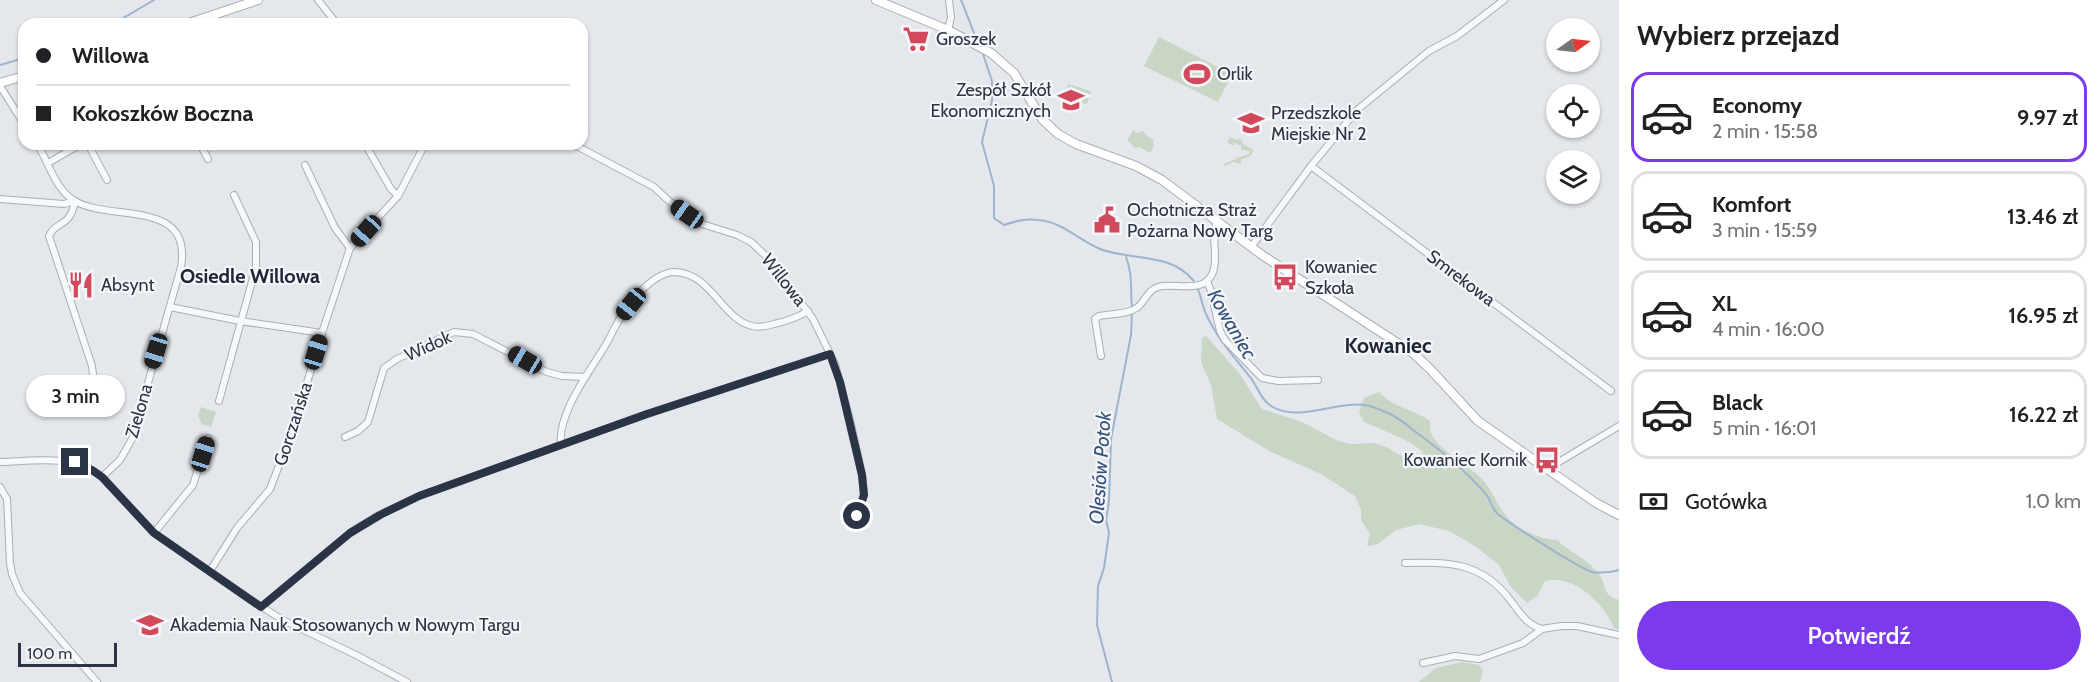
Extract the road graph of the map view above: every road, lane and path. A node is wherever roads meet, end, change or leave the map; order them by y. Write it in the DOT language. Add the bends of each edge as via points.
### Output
graph roads {
  1 [pos="258,0"];
  2 [pos="318,0"];
  3 [pos="876,0"];
  4 [pos="949,0"];
  5 [pos="1504,0"];
  6 [pos="204,18"];
  7 [pos="332,18"];
  8 [pos="948,30"];
  9 [pos="18,78"];
  10 [pos="0,84"];
  11 [pos="18,114"];
  12 [pos="40,150"];
  13 [pos="71,150"];
  14 [pos="90,150"];
  15 [pos="203,150"];
  16 [pos="368,150"];
  17 [pos="422,150"];
  18 [pos="584,150"];
  19 [pos="208,159"];
  20 [pos="48,163"];
  21 [pos="305,165"];
  22 [pos="1311,166"];
  23 [pos="107,180"];
  24 [pos="234,195"];
  25 [pos="398,196"];
  26 [pos="0,199"];
  27 [pos="75,201"];
  28 [pos="1217,222"];
  29 [pos="1251,247"];
  30 [pos="350,248"];
  31 [pos="1204,282"];
  32 [pos="170,306"];
  33 [pos="808,311"];
  34 [pos="240,321"];
  35 [pos="322,333"];
  36 [pos="830,354"];
  37 [pos="1101,356"];
  38 [pos="585,377"];
  39 [pos="1318,380"];
  40 [pos="95,391"];
  41 [pos="1611,391"];
  42 [pos="219,401"];
  43 [pos="1619,426"];
  44 [pos="345,437"];
  45 [pos="208,438"];
  46 [pos="561,445"];
  47 [pos="0,462"];
  48 [pos="1549,471"];
  49 [pos="102,477"];
  50 [pos="0,487"];
  51 [pos="1619,515"];
  52 [pos="857,516"];
  53 [pos="154,533"];
  54 [pos="1406,563"];
  55 [pos="210,571"];
  56 [pos="261,607"];
  57 [pos="1542,629"];
  58 [pos="1619,635"];
  59 [pos="1423,663"];
  60 [pos="97,682"];
  61 [pos="407,682"];
  1 -- 6 [label="street"];
  2 -- 7 [label="street"];
  3 -- 8 [label="street"];
  4 -- 8 [label="street"];
  5 -- 22 [label="street" via="1457,36 1429,51 1357,110"];
  8 -- 28 [label="street" via="991,53 1014,73 1042,119 1058,134 1154,175"];
  9 -- 10 [label="street"];
  10 -- 11 [label="street"];
  12 -- 20 [label="street"];
  13 -- 20 [label="street"];
  14 -- 23 [label="street"];
  15 -- 19 [label="street"];
  16 -- 25 [label="street"];
  17 -- 25 [label="street, Gorczańska"];
  18 -- 33 [label="street, Willowa" via="654,187 699,223 751,242"];
  20 -- 27 [label="street" via="59,186"];
  21 -- 30 [label="street" via="335,228"];
  22 -- 29 [label="street"];
  22 -- 41 [label="street, Smrekowa"];
  24 -- 34 [label="street" via="256,242 257,254"];
  25 -- 30 [label="street, Gorczańska"];
  26 -- 27 [label="street, Zielona" via="64,204"];
  27 -- 32 [label="street, Zielona" via="94,208 149,216 174,231 182,261"];
  27 -- 40 [label="street" via="73,213 49,236 92,366"];
  28 -- 29 [label="street"];
  28 -- 31 [label="street" via="1213,273"];
  29 -- 48 [label="street" via="1413,353 1478,421"];
  30 -- 35 [label="street, Gorczańska"];
  31 -- 37 [label="street" via="1158,287 1133,310 1099,316 1095,319"];
  31 -- 39 [label="street" via="1211,291 1225,340 1262,378"];
  32 -- 34 [label="street"];
  32 -- 49 [label="street, Zielona" via="132,439 120,460"];
  33 -- 36 [label="street, Willowa"];
  33 -- 38 [label="street" via="792,320 749,326 695,279 682,273 666,273 644,288 618,320"];
  34 -- 35 [label="street"];
  34 -- 42 [label="street"];
  35 -- 55 [label="street, Gorczańska" via="290,439 270,489 237,528"];
  36 -- 46 [label="street"];
  36 -- 52 [label="street, Willowa" via="862,475 864,495"];
  38 -- 44 [label="street, Widok" via="547,372 473,334 454,332 384,369 368,422"];
  38 -- 46 [label="street" via="561,427"];
  43 -- 48 [label="street"];
  45 -- 53 [label="street" via="193,486"];
  46 -- 56 [label="street" via="442,487 380,515 350,533"];
  47 -- 49 [label="street" via="75,462"];
  48 -- 51 [label="street"];
  49 -- 53 [label="street"];
  50 -- 60 [label="street" via="7,499 10,563 20,593"];
  53 -- 55 [label="street"];
  54 -- 57 [label="street" via="1469,567 1497,583 1522,617"];
  55 -- 56 [label="street"];
  56 -- 61 [label="street"];
  57 -- 58 [label="street" via="1577,626"];
  57 -- 59 [label="street" via="1523,643 1490,656 1455,656"];
}
